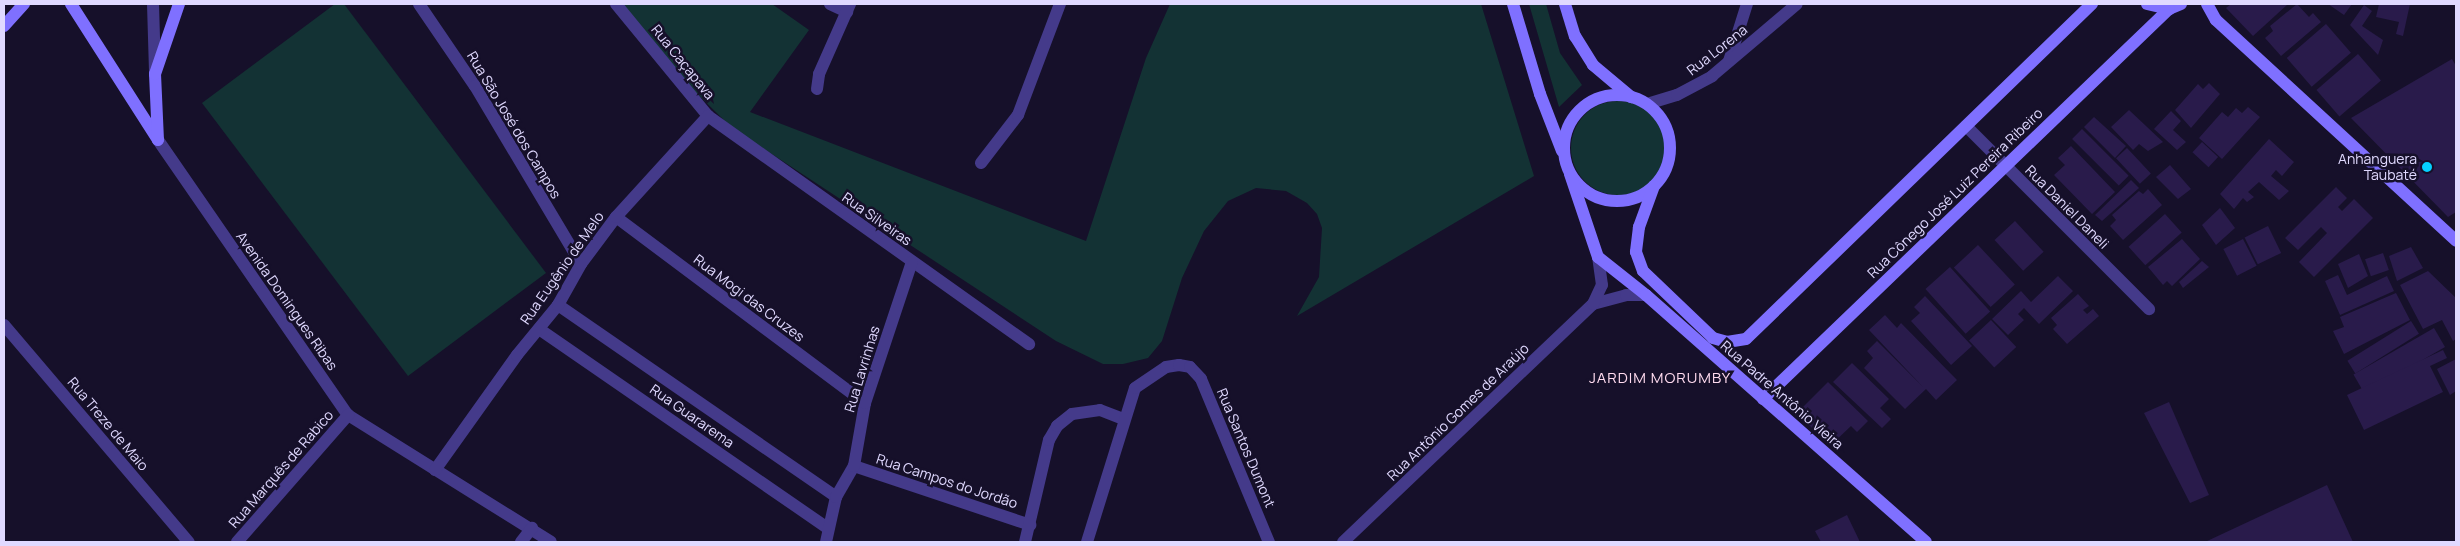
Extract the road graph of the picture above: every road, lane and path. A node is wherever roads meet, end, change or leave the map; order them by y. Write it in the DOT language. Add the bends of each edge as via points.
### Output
graph roads {
  1 [pos="24,4"];
  2 [pos="71,4"];
  3 [pos="153,4"];
  4 [pos="179,4"];
  5 [pos="418,4"];
  6 [pos="616,4"];
  7 [pos="830,4"];
  8 [pos="1060,4"];
  9 [pos="1513,4"];
  10 [pos="1565,4"];
  11 [pos="1747,4"];
  12 [pos="1797,4"];
  13 [pos="2092,4"];
  14 [pos="2147,4"];
  15 [pos="2207,4"];
  16 [pos="2175,6"];
  17 [pos="849,8"];
  18 [pos="4,26"];
  19 [pos="1728,62"];
  20 [pos="155,74"];
  21 [pos="817,89"];
  22 [pos="1632,97"];
  23 [pos="1647,104"];
  24 [pos="708,116"];
  25 [pos="1966,126"];
  26 [pos="158,140"];
  27 [pos="1564,154"];
  28 [pos="981,163"];
  29 [pos="2005,167"];
  30 [pos="1570,174"];
  31 [pos="1654,186"];
  32 [pos="616,217"];
  33 [pos="2456,241"];
  34 [pos="1598,257"];
  35 [pos="912,262"];
  36 [pos="581,264"];
  37 [pos="1646,295"];
  38 [pos="1593,304"];
  39 [pos="558,305"];
  40 [pos="2149,309"];
  41 [pos="4,325"];
  42 [pos="539,329"];
  43 [pos="1029,344"];
  44 [pos="1763,399"];
  45 [pos="864,403"];
  46 [pos="348,415"];
  47 [pos="1124,419"];
  48 [pos="854,466"];
  49 [pos="435,470"];
  50 [pos="836,497"];
  51 [pos="1030,524"];
  52 [pos="532,528"];
  53 [pos="827,528"];
  54 [pos="189,542"];
  55 [pos="237,542"];
  56 [pos="521,542"];
  57 [pos="551,542"];
  58 [pos="826,542"];
  59 [pos="1025,542"];
  60 [pos="1086,542"];
  61 [pos="1269,542"];
  62 [pos="1343,542"];
  63 [pos="1926,542"];
  1 -- 18 [label="street"];
  2 -- 26 [label="street, Avenida Domingues Ribas"];
  3 -- 20 [label="street"];
  4 -- 20 [label="street"];
  5 -- 36 [label="street, Rua São José dos Campos" via="475,86"];
  6 -- 24 [label="street, Rua Caçapava"];
  7 -- 17 [label="street"];
  8 -- 28 [label="street" via="1018,115"];
  9 -- 27 [label="street" via="1540,94"];
  10 -- 22 [label="street" via="1575,36 1593,65"];
  11 -- 19 [label="street"];
  12 -- 19 [label="street, Rua Lorena"];
  13 -- 25 [label="street"];
  14 -- 16 [label="street, Rua Cônego José Luiz Pereira Ribeiro"];
  15 -- 33 [label="street" via="2216,20"];
  16 -- 29 [label="street, Rua Cônego José Luiz Pereira Ribeiro"];
  17 -- 21 [label="street" via="819,74"];
  19 -- 23 [label="street, Rua Lorena" via="1696,86"];
  20 -- 26 [label="street"];
  22 -- 23 [label="street"];
  22 -- 27 [label="street" via="1614,95 1597,98 1582,107 1571,120 1565,136"];
  23 -- 31 [label="street" via="1667,128 1670,143 1664,173"];
  24 -- 32 [label="street, Rua Eugênio de Melo"];
  24 -- 35 [label="street, Rua Silveiras"];
  25 -- 29 [label="street, Rua Daniel Daneli"];
  25 -- 31 [label="street" via="1746,339 1727,342 1714,338 1643,271 1636,252 1639,227"];
  26 -- 46 [label="street, Avenida Domingues Ribas"];
  27 -- 30 [label="street"];
  29 -- 40 [label="street, Rua Daniel Daneli"];
  29 -- 44 [label="street, Rua Cônego José Luiz Pereira Ribeiro"];
  30 -- 31 [label="street" via="1580,187 1610,201 1626,201"];
  30 -- 34 [label="street"];
  32 -- 36 [label="street, Rua Eugênio de Melo"];
  32 -- 45 [label="street, Rua Mogi das Cruzes"];
  34 -- 37 [label="street, Rua Padre Antônio Vieira"];
  34 -- 38 [label="street, Rua Antônio Gomes de Araújo" via="1602,285"];
  35 -- 43 [label="street, Rua Silveiras"];
  35 -- 45 [label="street, Rua Lavrinhas"];
  36 -- 39 [label="street, Rua Eugênio de Melo"];
  37 -- 38 [label="street, Rua Antônio Gomes de Araújo" via="1626,295"];
  37 -- 44 [label="street, Rua Padre Antônio Vieira"];
  38 -- 62 [label="street, Rua Antônio Gomes de Araújo"];
  39 -- 42 [label="street, Rua Eugênio de Melo"];
  39 -- 50 [label="street, Rua Guararema"];
  41 -- 54 [label="street, Rua Treze de Maio"];
  42 -- 49 [label="street, Rua Eugênio de Melo"];
  42 -- 53 [label="street, Rua Guararema"];
  44 -- 63 [label="street, Rua Padre Antônio Vieira"];
  45 -- 48 [label="street, Rua Lavrinhas"];
  46 -- 49 [label="street, Avenida Domingues Ribas"];
  46 -- 55 [label="street, Rua Marquês de Rabico"];
  47 -- 51 [label="street" via="1100,410 1072,414 1057,426 1049,440"];
  47 -- 60 [label="street"];
  47 -- 61 [label="street, Rua Santos Dumont" via="1135,388 1148,377 1166,367 1190,367 1200,379"];
  48 -- 50 [label="street, Rua Lavrinhas"];
  48 -- 51 [label="street, Rua Campos do Jordão"];
  49 -- 52 [label="street, Avenida Domingues Ribas"];
  50 -- 53 [label="street, Rua Lavrinhas"];
  51 -- 59 [label="street"];
  52 -- 56 [label="street"];
  52 -- 57 [label="street, Avenida Domingues Ribas"];
  53 -- 58 [label="street, Rua Lavrinhas"];
}
